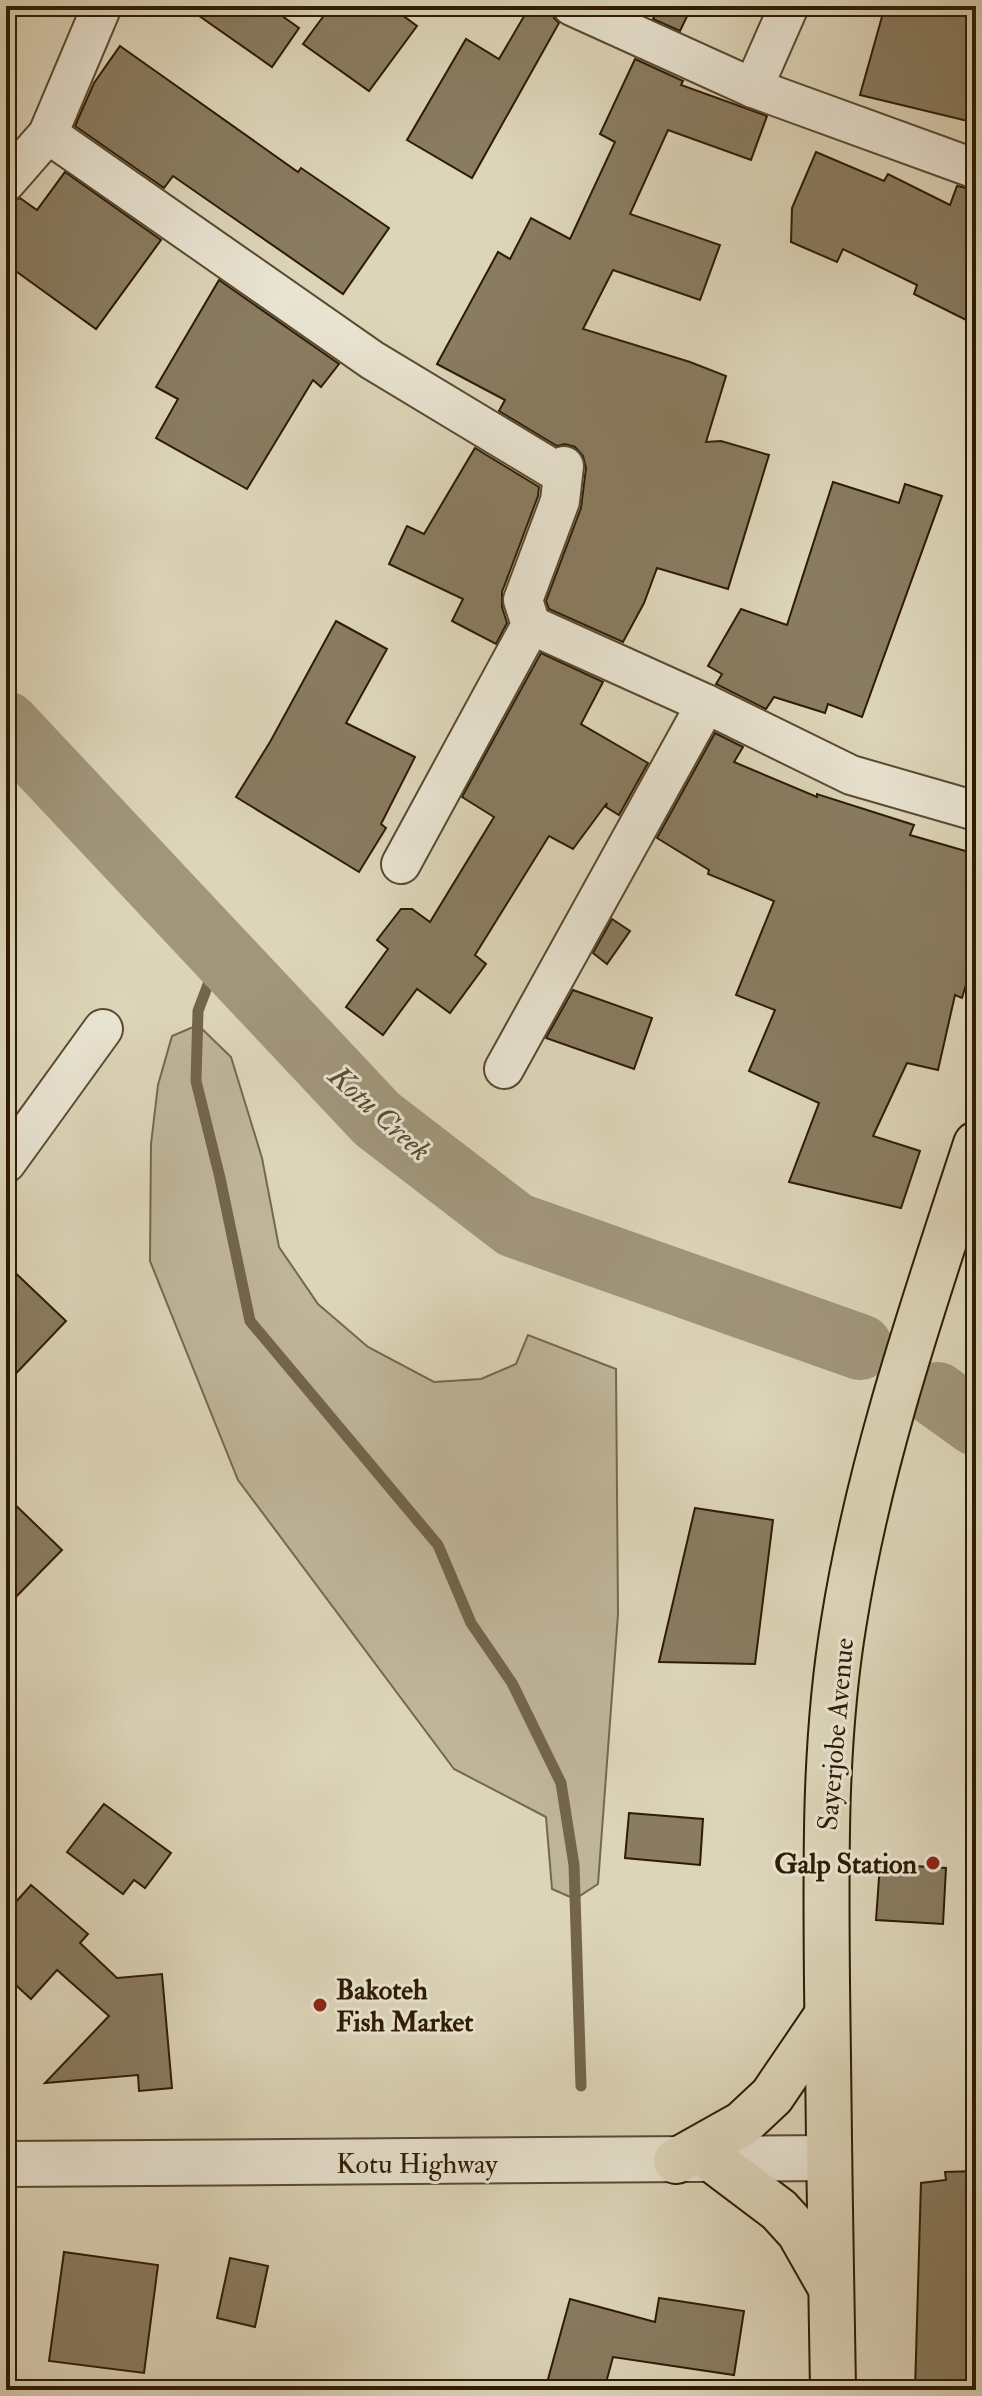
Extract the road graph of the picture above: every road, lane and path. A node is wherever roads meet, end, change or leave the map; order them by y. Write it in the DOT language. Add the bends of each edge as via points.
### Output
graph roads {
  1 [pos="102,6"];
  2 [pos="572,6"];
  3 [pos="789,6"];
  4 [pos="753,88"];
  5 [pos="48,134"];
  6 [pos="976,169"];
  7 [pos="6,182"];
  8 [pos="531,625"];
  9 [pos="706,704"];
  10 [pos="976,811"];
  11 [pos="401,864"];
  12 [pos="103,1029"];
  13 [pos="504,1069"];
  14 [pos="976,1144"];
  15 [pos="6,1163"];
  16 [pos="827,2015"];
  17 [pos="828,2158"];
  18 [pos="695,2161"];
  19 [pos="6,2164"];
  20 [pos="830,2287"];
  21 [pos="833,2390"];
  1 -- 5 [label="street"];
  2 -- 4 [label="street"];
  3 -- 4 [label="street"];
  4 -- 6 [label="street"];
  5 -- 7 [label="street"];
  5 -- 8 [label="street" via="372,360 556,471 564,466 560,501 523,600"];
  8 -- 9 [label="street"];
  8 -- 11 [label="street"];
  9 -- 10 [label="street" via="851,775"];
  9 -- 13 [label="street"];
  12 -- 15 [label="street"];
  14 -- 16 [label="main road, Sayerjobe Avenue" via="906,1360 844,1621 829,1753"];
  16 -- 17 [label="main road, Sayerjobe Avenue"];
  16 -- 18 [label="main road" via="772,2096"];
  17 -- 18 [label="street, Kotu Highway"];
  17 -- 20 [label="main road, Sayerjobe Avenue"];
  18 -- 19 [label="street, Kotu Highway"];
  18 -- 20 [label="main road" via="779,2210 799,2232"];
  20 -- 21 [label="main road, Sayerjobe Avenue"];
}
